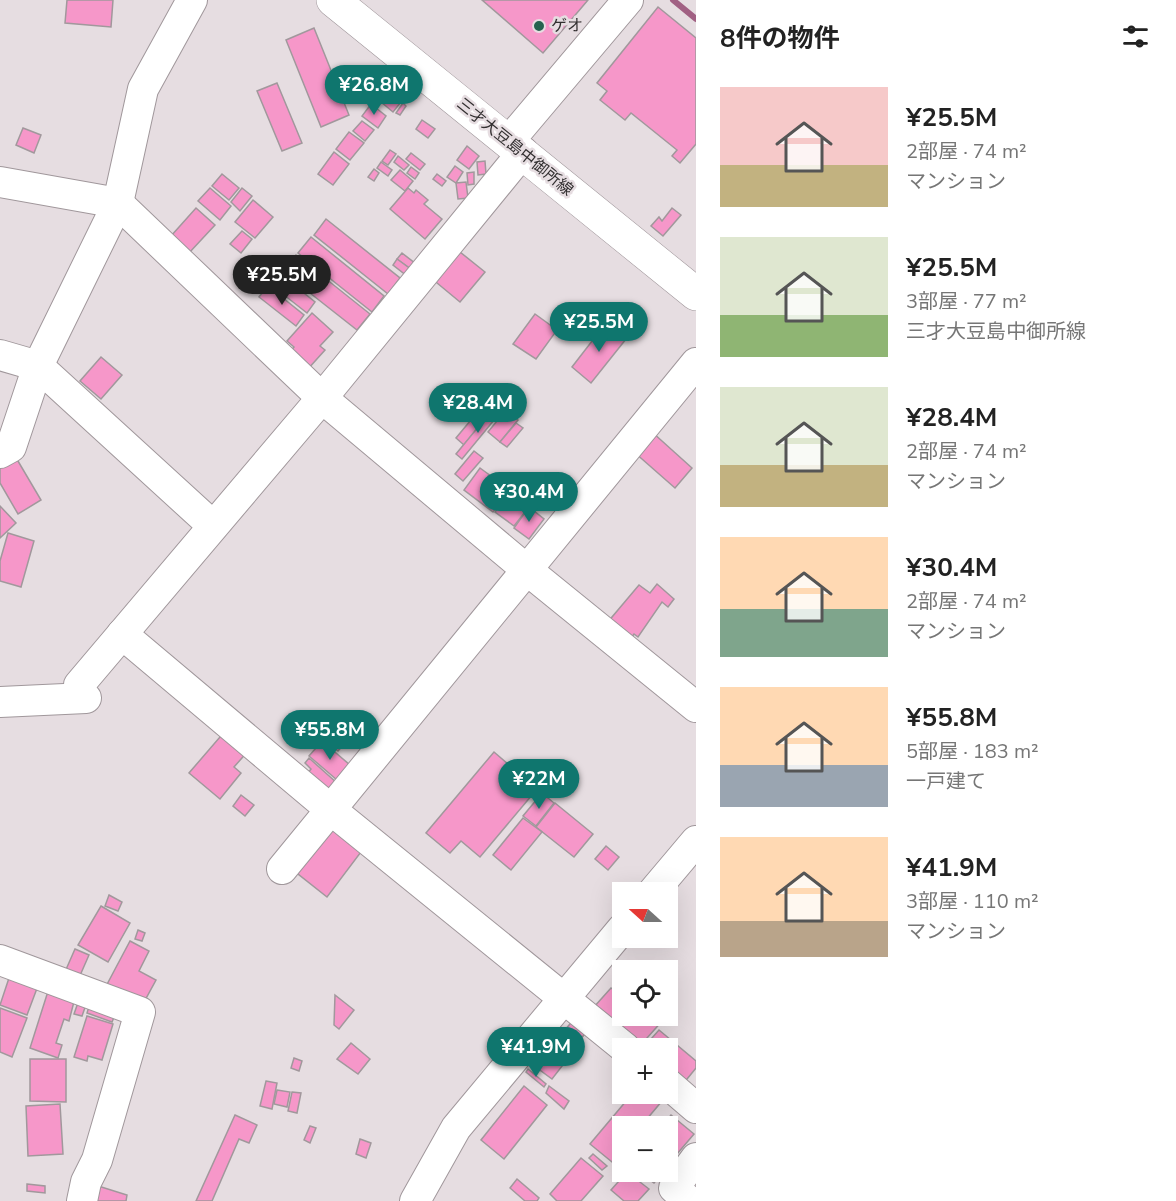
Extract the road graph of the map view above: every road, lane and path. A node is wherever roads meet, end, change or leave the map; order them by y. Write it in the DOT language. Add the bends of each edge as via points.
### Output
graph roads {
  1 [pos="192,0"];
  2 [pos="333,0"];
  3 [pos="628,0"];
  4 [pos="516,147"];
  5 [pos="0,182"];
  6 [pos="118,202"];
  7 [pos="696,294"];
  8 [pos="0,355"];
  9 [pos="696,363"];
  10 [pos="38,366"];
  11 [pos="322,398"];
  12 [pos="0,453"];
  13 [pos="213,526"];
  14 [pos="526,570"];
  15 [pos="122,634"];
  16 [pos="0,702"];
  17 [pos="696,707"];
  18 [pos="330,809"];
  19 [pos="696,841"];
  20 [pos="282,869"];
  21 [pos="661,882"];
  22 [pos="612,941"];
  23 [pos="0,960"];
  24 [pos="565,998"];
  25 [pos="613,1038"];
  26 [pos="678,1093"];
  27 [pos="696,1108"];
  28 [pos="696,1158"];
  29 [pos="82,1201"];
  30 [pos="415,1201"];
  31 [pos="689,1201"];
  1 -- 6 [label="street" via="143,89"];
  2 -- 4 [label="main road, 三才大豆島中御所線"];
  3 -- 4 [label="street"];
  4 -- 7 [label="main road, 三才大豆島中御所線"];
  4 -- 11 [label="street"];
  5 -- 6 [label="street"];
  6 -- 10 [label="street"];
  6 -- 11 [label="street"];
  8 -- 10 [label="street"];
  9 -- 14 [label="street"];
  10 -- 12 [label="street" via="11,447"];
  10 -- 13 [label="street"];
  11 -- 13 [label="street"];
  11 -- 14 [label="street"];
  13 -- 15 [label="street"];
  14 -- 17 [label="street"];
  14 -- 18 [label="street"];
  15 -- 16 [label="street" via="82,691"];
  15 -- 18 [label="street"];
  18 -- 20 [label="street"];
  18 -- 24 [label="street"];
  19 -- 21 [label="street"];
  22 -- 24 [label="street"];
  23 -- 29 [label="street" via="140,1012"];
  24 -- 25 [label="street"];
  24 -- 30 [label="street" via="456,1128"];
  26 -- 27 [label="street"];
  28 -- 31 [label="street" via="674,1188"];
}
